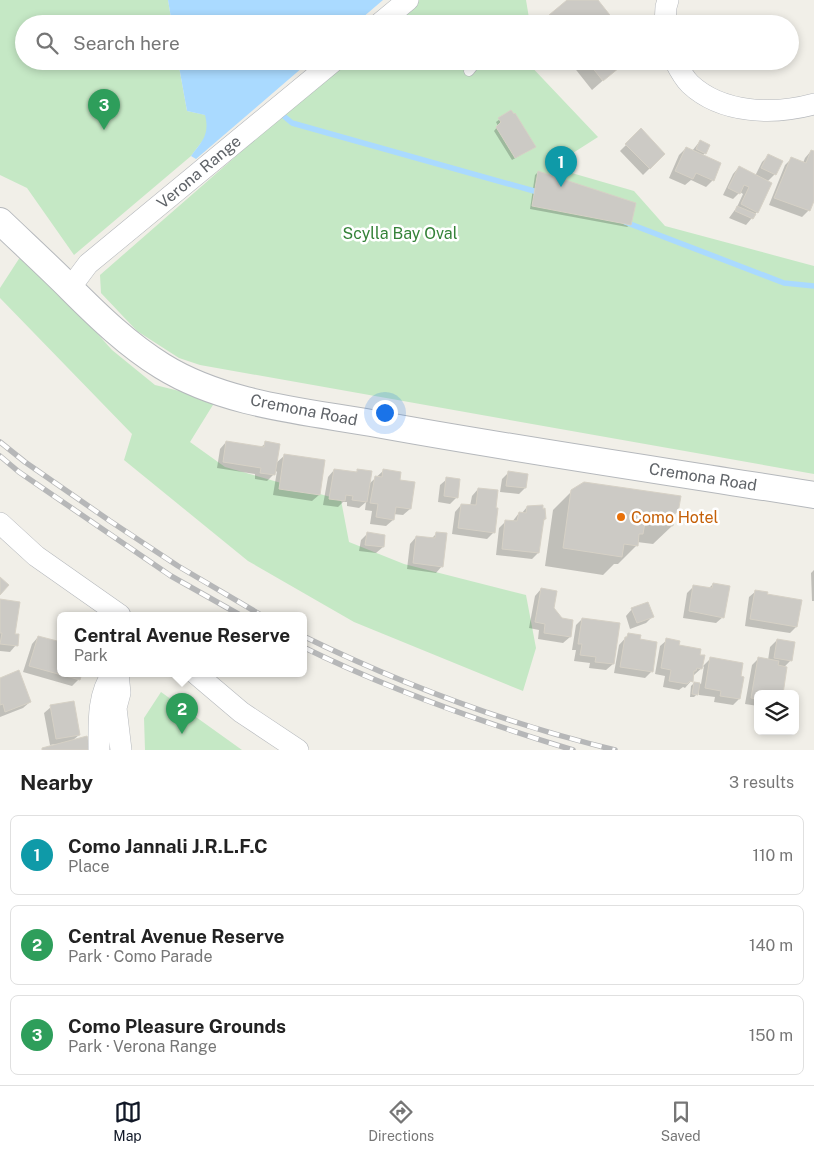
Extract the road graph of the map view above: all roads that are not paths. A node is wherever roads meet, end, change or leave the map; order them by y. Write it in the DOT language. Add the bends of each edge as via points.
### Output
graph roads {
  1 [pos="408,0"];
  2 [pos="668,0"];
  3 [pos="390,15"];
  4 [pos="665,15"];
  5 [pos="323,70"];
  6 [pos="681,70"];
  7 [pos="814,104"];
  8 [pos="0,221"];
  9 [pos="70,288"];
  10 [pos="814,495"];
  11 [pos="0,523"];
  12 [pos="116,612"];
  13 [pos="110,677"];
  14 [pos="118,677"];
  15 [pos="200,677"];
  16 [pos="99,750"];
  17 [pos="121,750"];
  18 [pos="298,750"];
  1 -- 3 [label="street"];
  2 -- 4 [label="street"];
  5 -- 9 [label="street, Verona Range" via="88,264"];
  6 -- 7 [label="street" via="689,83 719,103 766,110"];
  8 -- 9 [label="street, Cremona Road"];
  9 -- 10 [label="street, Cremona Road" via="97,316 163,366 223,393 431,434"];
  11 -- 12 [label="street" via="36,556"];
  13 -- 16 [label="street" via="99,714"];
  14 -- 17 [label="street" via="120,693 116,708"];
  15 -- 18 [label="street" via="241,712"];
}
